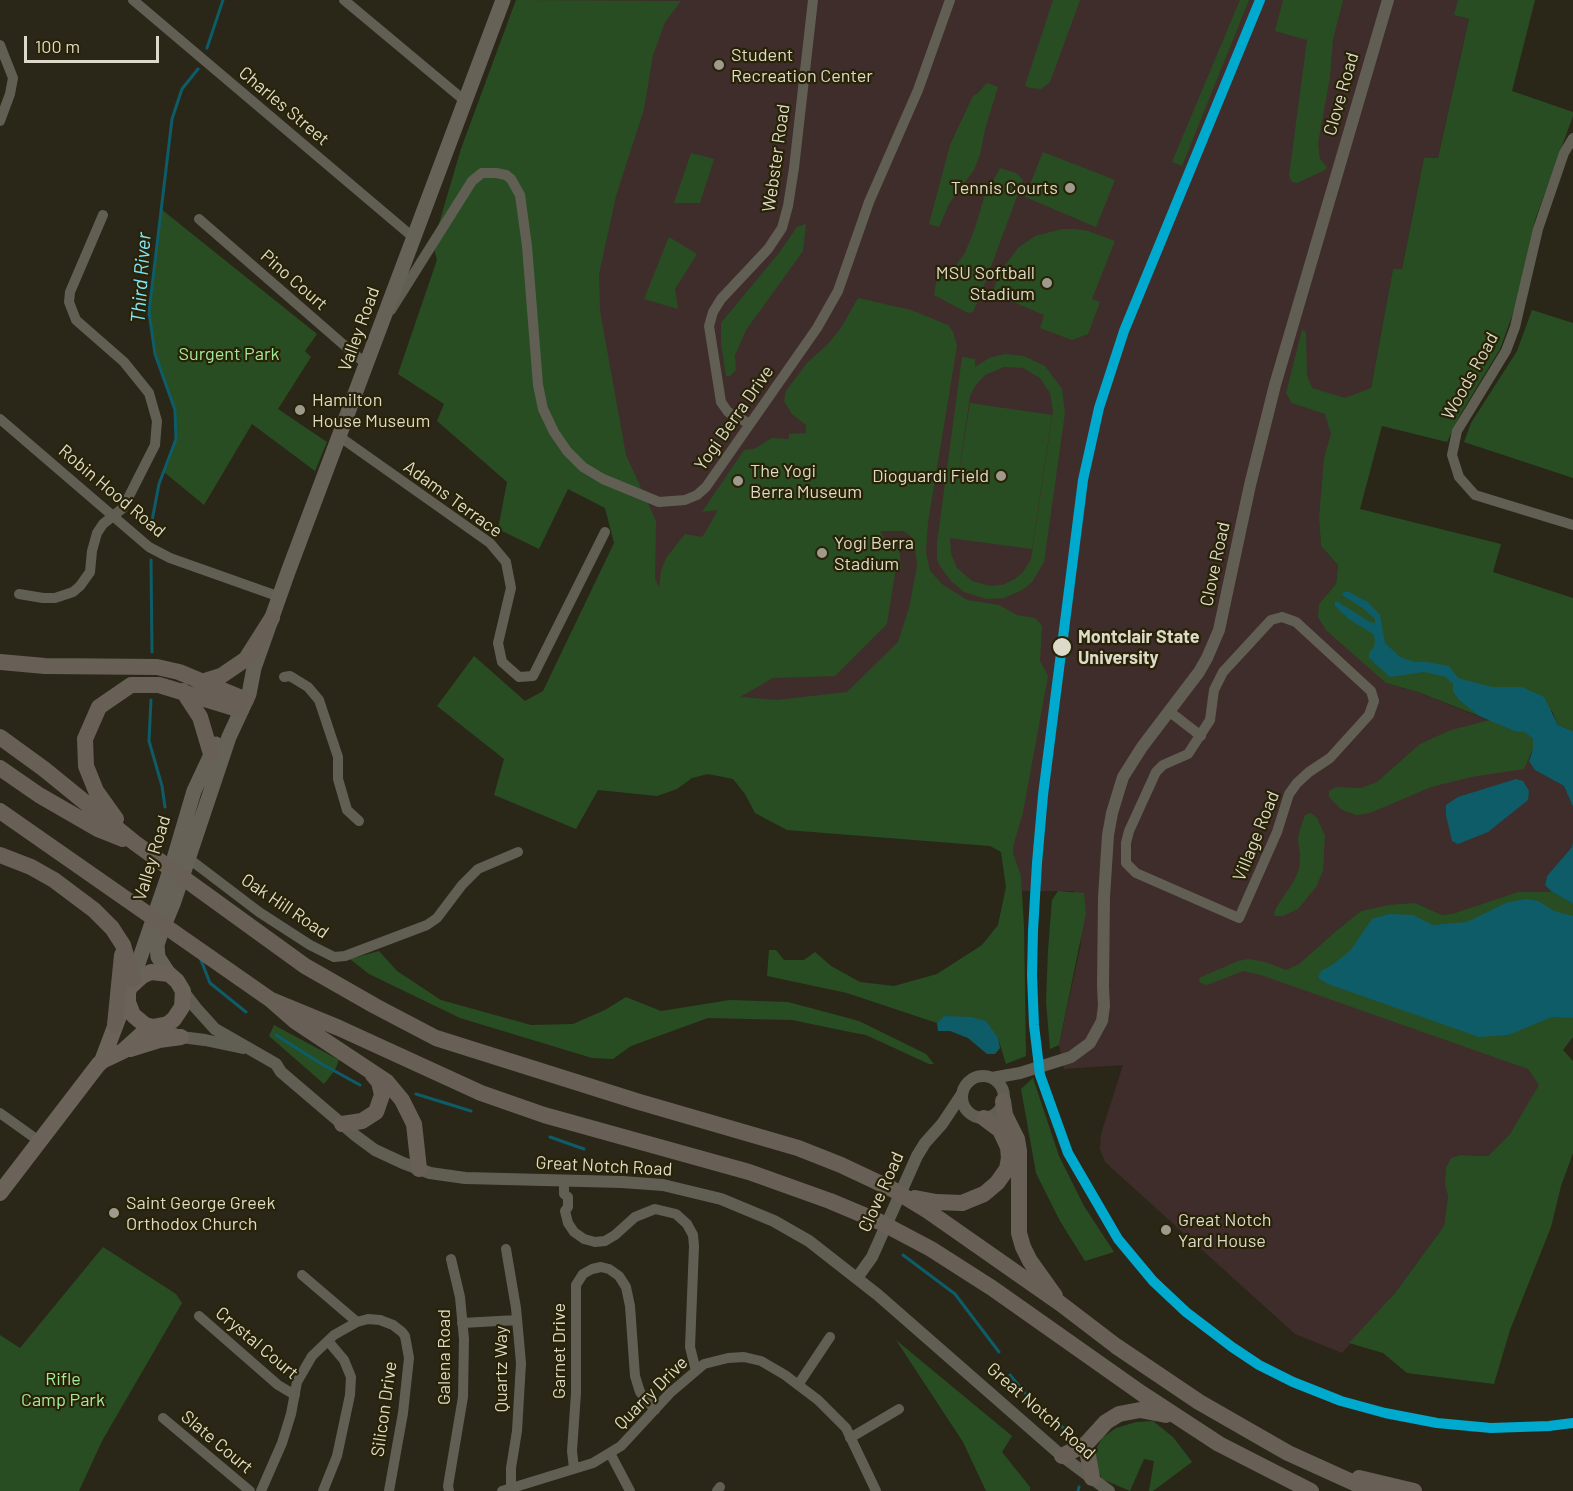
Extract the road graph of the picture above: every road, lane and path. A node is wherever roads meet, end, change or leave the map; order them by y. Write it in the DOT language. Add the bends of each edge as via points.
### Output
graph roads {
  1 [pos="133,0"];
  2 [pos="344,0"];
  3 [pos="503,0"];
  4 [pos="813,0"];
  5 [pos="950,0"];
  6 [pos="1388,0"];
  7 [pos="0,45"];
  8 [pos="465,101"];
  9 [pos="0,121"];
  10 [pos="1573,138"];
  11 [pos="103,215"];
  12 [pos="199,219"];
  13 [pos="414,238"];
  14 [pos="381,325"];
  15 [pos="367,365"];
  16 [pos="0,419"];
  17 [pos="750,424"];
  18 [pos="340,437"];
  19 [pos="114,517"];
  20 [pos="1573,525"];
  21 [pos="605,532"];
  22 [pos="19,594"];
  23 [pos="280,597"];
  24 [pos="272,618"];
  25 [pos="4,664"];
  26 [pos="284,676"];
  27 [pos="202,682"];
  28 [pos="183,691"];
  29 [pos="239,704"];
  30 [pos="1170,712"];
  31 [pos="1201,736"];
  32 [pos="0,737"];
  33 [pos="211,754"];
  34 [pos="0,768"];
  35 [pos="0,811"];
  36 [pos="359,821"];
  37 [pos="0,823"];
  38 [pos="135,843"];
  39 [pos="518,852"];
  40 [pos="0,855"];
  41 [pos="188,858"];
  42 [pos="117,894"];
  43 [pos="123,945"];
  44 [pos="169,974"];
  45 [pos="130,986"];
  46 [pos="183,991"];
  47 [pos="271,1000"];
  48 [pos="115,1025"];
  49 [pos="156,1027"];
  50 [pos="181,1037"];
  51 [pos="253,1050"];
  52 [pos="123,1051"];
  53 [pos="102,1061"];
  54 [pos="1020,1073"];
  55 [pos="373,1074"];
  56 [pos="992,1078"];
  57 [pos="962,1094"];
  58 [pos="1003,1098"];
  59 [pos="0,1113"];
  60 [pos="980,1117"];
  61 [pos="342,1124"];
  62 [pos="942,1125"];
  63 [pos="39,1141"];
  64 [pos="419,1168"];
  65 [pos="564,1180"];
  66 [pos="0,1193"];
  67 [pos="902,1195"];
  68 [pos="506,1249"];
  69 [pos="451,1259"];
  70 [pos="302,1275"];
  71 [pos="857,1278"];
  72 [pos="1061,1304"];
  73 [pos="200,1316"];
  74 [pos="517,1320"];
  75 [pos="357,1322"];
  76 [pos="462,1323"];
  77 [pos="830,1337"];
  78 [pos="328,1341"];
  79 [pos="696,1371"];
  80 [pos="798,1385"];
  81 [pos="295,1395"];
  82 [pos="899,1409"];
  83 [pos="655,1410"];
  84 [pos="163,1418"];
  85 [pos="1183,1422"];
  86 [pos="850,1438"];
  87 [pos="1086,1444"];
  88 [pos="610,1453"];
  89 [pos="1062,1456"];
  90 [pos="574,1468"];
  91 [pos="1324,1470"];
  92 [pos="1092,1478"];
  93 [pos="507,1490"];
  94 [pos="250,1491"];
  95 [pos="261,1491"];
  96 [pos="323,1491"];
  97 [pos="389,1491"];
  98 [pos="449,1491"];
  99 [pos="630,1491"];
  100 [pos="876,1491"];
  101 [pos="1109,1491"];
  102 [pos="1311,1491"];
  103 [pos="1372,1491"];
  104 [pos="1414,1491"];
  1 -- 13 [label="street, Charles Street"];
  2 -- 8 [label="street"];
  3 -- 8 [label="main road, Valley Road"];
  4 -- 17 [label="street, Webster Road" via="794,168 782,228 768,249 721,299 710,326 721,402 728,412"];
  5 -- 17 [label="street, Yogi Berra Drive" via="918,90 869,202 838,291"];
  6 -- 30 [label="street, Clove Road" via="1275,384 1219,630 1207,658"];
  7 -- 9 [label="street" via="13,78"];
  8 -- 13 [label="main road, Valley Road"];
  10 -- 20 [label="street, Woods Road" via="1564,153 1538,229 1506,351 1457,431 1452,455 1459,477 1475,495"];
  11 -- 19 [label="street" via="70,292 71,312 135,373 149,393 157,421 150,458"];
  12 -- 15 [label="street, Pino Court"];
  13 -- 14 [label="main road, Valley Road"];
  14 -- 15 [label="main road, Valley Road"];
  14 -- 17 [label="street, Yogi Berra Drive" via="472,181 482,173 496,172 511,179 520,195 540,398 548,421 567,451 583,467 658,502 691,498 706,487"];
  15 -- 18 [label="main road, Valley Road"];
  16 -- 19 [label="street, Robin Hood Road"];
  18 -- 21 [label="street, Adams Terrace" via="490,543 507,562 511,588 498,643 502,662 519,677 533,676"];
  18 -- 23 [label="main road, Valley Road"];
  19 -- 22 [label="street" via="97,533 90,572 73,592 55,598"];
  19 -- 23 [label="street, Robin Hood Road" via="170,558"];
  23 -- 24 [label="main road, Valley Road"];
  24 -- 27 [label="highway" via="246,659 221,676"];
  24 -- 29 [label="main road, Valley Road" via="252,672 242,686"];
  25 -- 27 [label="highway" via="158,667"];
  26 -- 36 [label="street" via="308,687 319,700 338,757 347,810"];
  27 -- 29 [label="highway"];
  28 -- 29 [label="highway"];
  28 -- 33 [label="highway" via="200,717"];
  28 -- 38 [label="highway" via="159,685 131,686 99,706 85,739 86,766 96,791"];
  29 -- 33 [label="main road, Valley Road"];
  29 -- 41 [label="main road, Valley Road"];
  30 -- 31 [label="street"];
  30 -- 54 [label="street, Clove Road" via="1123,777 1112,813 1104,897 1104,1005 1099,1029 1078,1054"];
  31 -- 31 [label="street, Village Road" via="1212,715 1216,682 1275,618 1296,622 1374,696 1369,715 1330,758 1308,772 1289,794 1277,832 1239,918 1136,873 1126,863 1129,831 1156,772 1184,757"];
  32 -- 38 [label="highway"];
  33 -- 45 [label="main road, Valley Road" via="194,792"];
  34 -- 38 [label="highway" via="98,829"];
  35 -- 42 [label="highway"];
  37 -- 42 [label="highway"];
  38 -- 67 [label="highway" via="305,966 436,1038 798,1148 841,1164"];
  39 -- 41 [label="street, Oak Hill Road" via="478,869 427,925 334,957 259,912"];
  40 -- 43 [label="highway" via="31,867 94,909"];
  41 -- 44 [label="main road, Valley Road" via="157,945 158,957"];
  42 -- 47 [label="highway"];
  43 -- 45 [label="highway"];
  43 -- 48 [label="highway"];
  44 -- 45 [label="main road" via="151,972"];
  44 -- 46 [label="main road"];
  45 -- 48 [label="main road, Valley Road"];
  45 -- 49 [label="main road" via="128,1002 133,1015"];
  46 -- 49 [label="main road" via="179,1013 168,1024"];
  46 -- 51 [label="street, Great Notch Road" via="215,1029"];
  47 -- 55 [label="highway"];
  47 -- 85 [label="highway" via="481,1093 544,1115 749,1172 880,1222 992,1288"];
  48 -- 53 [label="main road, Valley Road"];
  49 -- 50 [label="street, Great Notch Road"];
  49 -- 52 [label="main road, Valley Road"];
  50 -- 51 [label="street, Great Notch Road"];
  50 -- 52 [label="main road"];
  51 -- 61 [label="street, Great Notch Road" via="276,1064"];
  52 -- 53 [label="main road, Valley Road"];
  53 -- 63 [label="main road, Valley Road"];
  54 -- 56 [label="street, Clove Road"];
  54 -- 58 [label="street"];
  55 -- 61 [label="highway" via="381,1090 379,1107 367,1119"];
  55 -- 64 [label="highway" via="387,1082 408,1111 414,1124"];
  56 -- 57 [label="street, Clove Road" via="972,1079"];
  56 -- 58 [label="street"];
  57 -- 60 [label="street" via="964,1107"];
  57 -- 62 [label="street, Clove Road"];
  58 -- 60 [label="street" via="998,1112"];
  58 -- 72 [label="highway" via="1019,1151 1019,1233 1030,1261"];
  59 -- 63 [label="street"];
  60 -- 62 [label="street"];
  60 -- 67 [label="highway" via="995,1126 1009,1153 1006,1169 991,1189 954,1204"];
  61 -- 64 [label="street, Great Notch Road" via="375,1150"];
  62 -- 71 [label="street, Clove Road" via="925,1143 907,1175 872,1257"];
  63 -- 66 [label="main road, Valley Road"];
  64 -- 65 [label="street, Great Notch Road" via="465,1178"];
  65 -- 71 [label="street, Great Notch Road" via="663,1185 721,1199 792,1231"];
  65 -- 79 [label="street" via="568,1223 584,1239 605,1241 635,1217 655,1209 676,1214 687,1224 694,1246 690,1347"];
  67 -- 72 [label="highway"];
  68 -- 74 [label="street, Quartz Way"];
  69 -- 76 [label="street, Galena Road"];
  70 -- 75 [label="street"];
  71 -- 89 [label="street, Great Notch Road"];
  72 -- 91 [label="highway" via="1199,1402"];
  73 -- 81 [label="street, Crystal Court" via="278,1385"];
  74 -- 76 [label="street"];
  74 -- 93 [label="street, Quartz Way" via="517,1431"];
  75 -- 78 [label="street"];
  75 -- 97 [label="street, Silicon Drive" via="380,1320 393,1325 406,1342 409,1358 403,1413"];
  76 -- 98 [label="street, Galena Road" via="463,1397"];
  77 -- 80 [label="street"];
  78 -- 81 [label="street" via="312,1356 297,1382"];
  78 -- 96 [label="street" via="344,1360 351,1377 337,1456"];
  79 -- 80 [label="street, Quarry Drive" via="704,1364 744,1358 761,1361"];
  79 -- 83 [label="street, Quarry Drive"];
  80 -- 86 [label="street, Quarry Drive" via="846,1428"];
  81 -- 95 [label="street" via="282,1443"];
  82 -- 86 [label="street"];
  83 -- 88 [label="street, Quarry Drive"];
  83 -- 90 [label="street, Garnet Drive" via="640,1392 635,1376 626,1287 609,1269 592,1269 576,1285"];
  84 -- 94 [label="street, Slate Court"];
  85 -- 87 [label="highway" via="1154,1411 1119,1414"];
  85 -- 102 [label="highway"];
  86 -- 100 [label="street, Quarry Drive"];
  87 -- 89 [label="highway"];
  87 -- 92 [label="highway"];
  88 -- 90 [label="street, Quarry Drive"];
  88 -- 99 [label="street"];
  89 -- 92 [label="street, Great Notch Road"];
  90 -- 93 [label="street, Quarry Drive"];
  91 -- 103 [label="highway"];
  91 -- 104 [label="highway"];
  92 -- 101 [label="street, Great Notch Road"];
}
